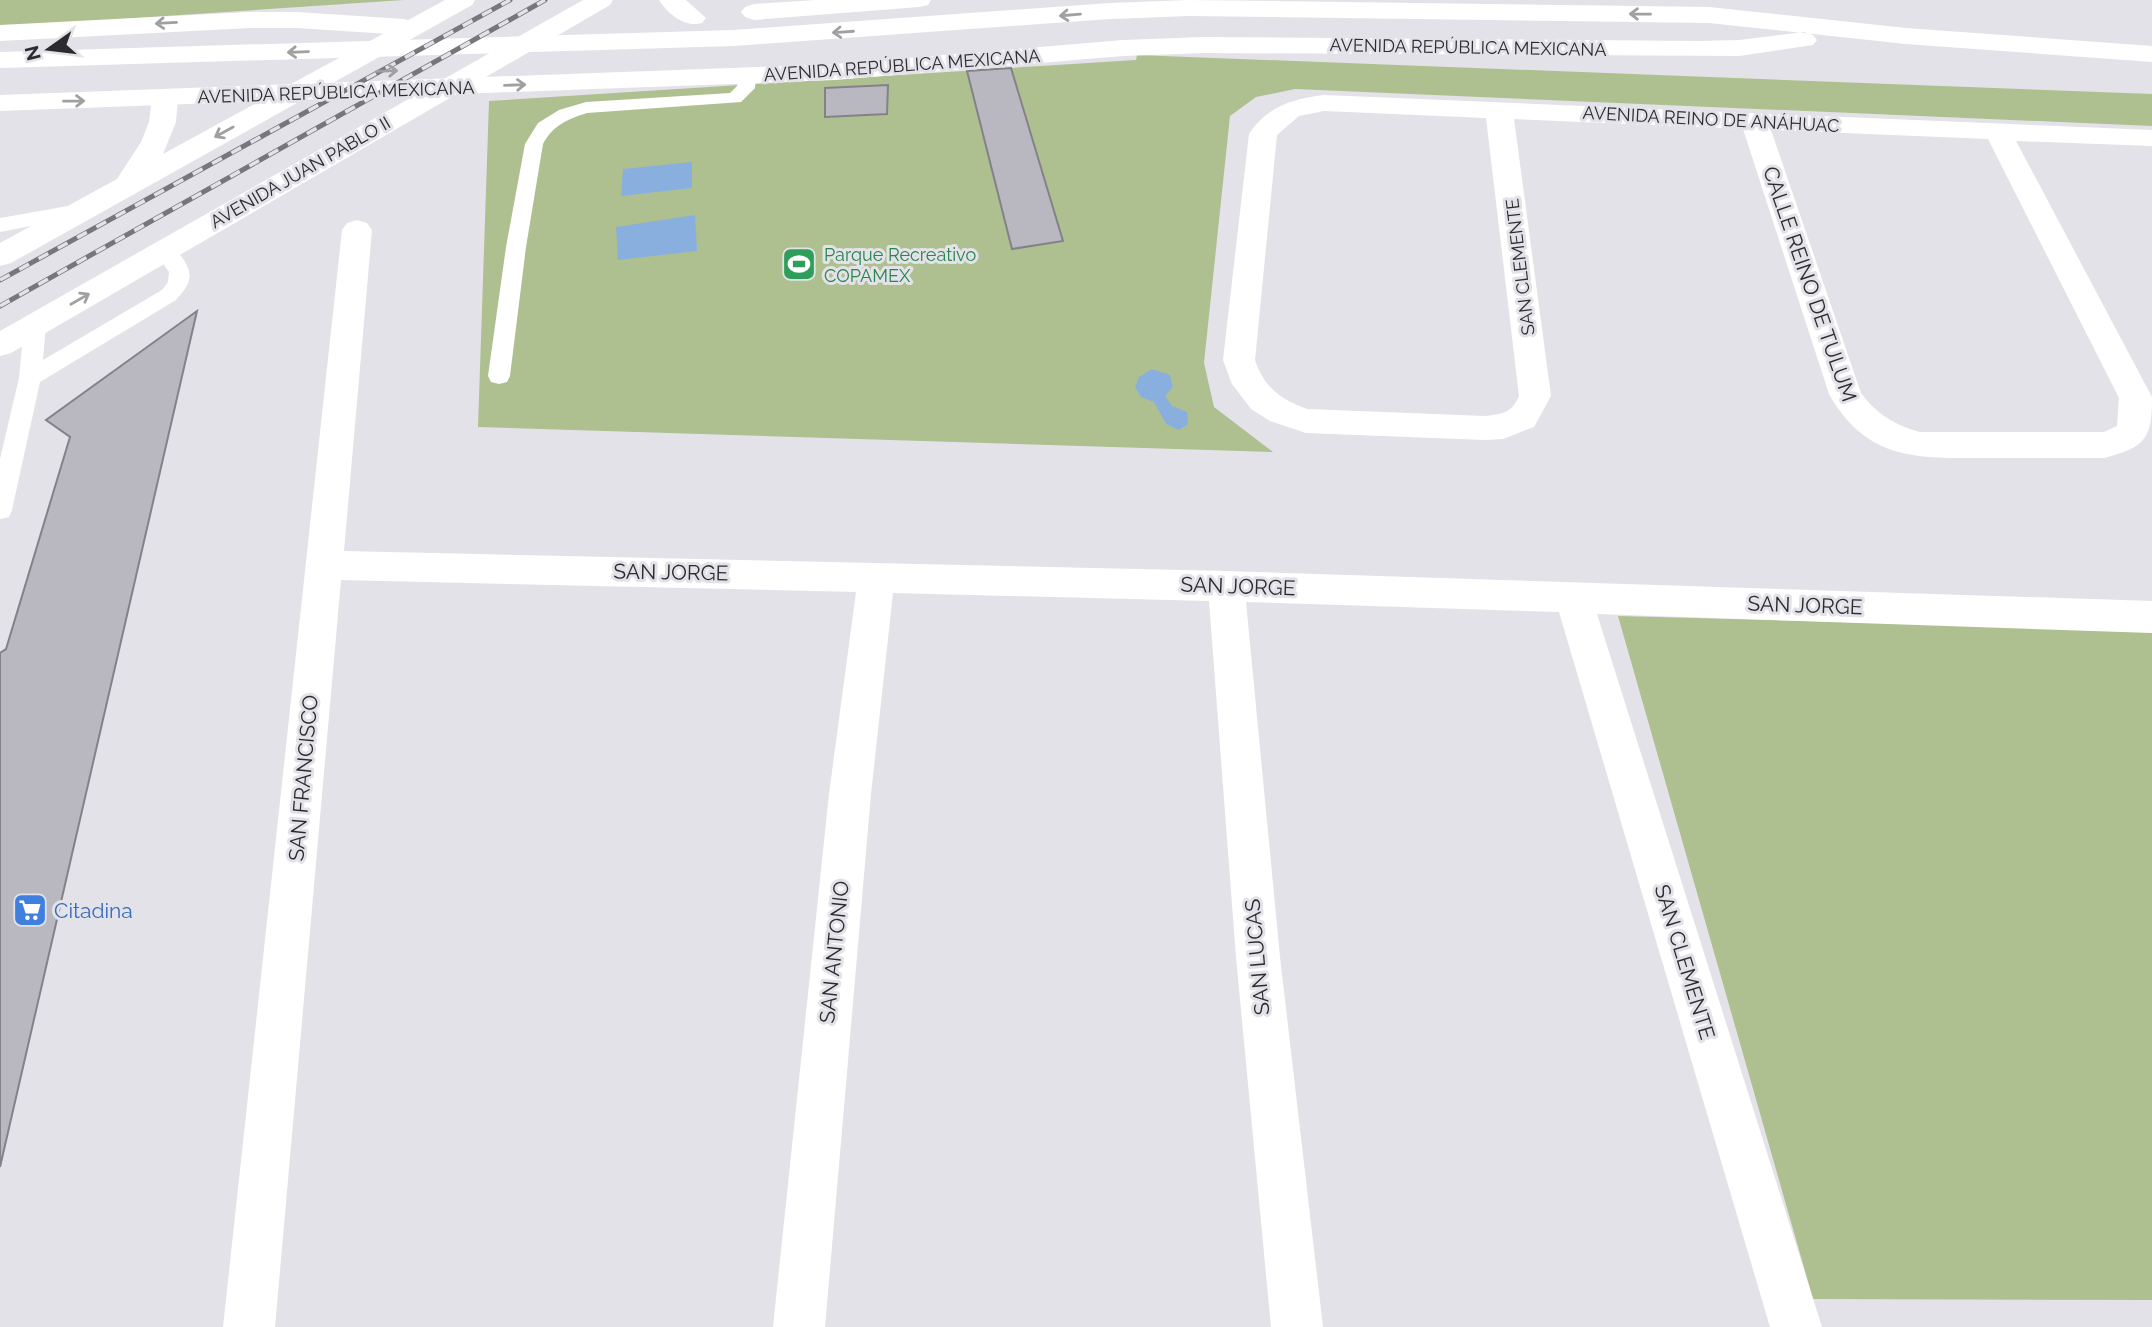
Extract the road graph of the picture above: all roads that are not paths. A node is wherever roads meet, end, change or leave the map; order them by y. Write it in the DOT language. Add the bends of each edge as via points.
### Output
graph roads {
  1 [pos="463,0"];
  2 [pos="601,0"];
  3 [pos="671,0"];
  4 [pos="919,0"];
  5 [pos="1666,0"];
  6 [pos="725,15"];
  7 [pos="693,18"];
  8 [pos="197,21"];
  9 [pos="1710,26"];
  10 [pos="413,27"];
  11 [pos="551,28"];
  12 [pos="1803,31"];
  13 [pos="0,33"];
  14 [pos="2152,54"];
  15 [pos="0,60"];
  16 [pos="747,76"];
  17 [pos="716,77"];
  18 [pos="0,83"];
  19 [pos="447,88"];
  20 [pos="292,94"];
  21 [pos="175,98"];
  22 [pos="0,103"];
  23 [pos="1499,109"];
  24 [pos="1754,121"];
  25 [pos="1997,131"];
  26 [pos="2152,138"];
  27 [pos="125,188"];
  28 [pos="86,209"];
  29 [pos="0,225"];
  30 [pos="357,230"];
  31 [pos="164,251"];
  32 [pos="0,256"];
  33 [pos="35,325"];
  34 [pos="0,345"];
  35 [pos="499,376"];
  36 [pos="30,378"];
  37 [pos="1521,421"];
  38 [pos="3,486"];
  39 [pos="0,510"];
  40 [pos="324,565"];
  41 [pos="876,577"];
  42 [pos="1226,586"];
  43 [pos="1573,597"];
  44 [pos="2152,617"];
  45 [pos="249,1327"];
  46 [pos="799,1327"];
  47 [pos="1297,1327"];
  48 [pos="1796,1327"];
  1 -- 10 [label="street"];
  2 -- 11 [label="street, AVENIDA JUAN PABLO II"];
  3 -- 7 [label="street"];
  4 -- 6 [label="street"];
  5 -- 12 [label="street, AVENIDA REPÚBLICA MEXICANA" via="1730,7"];
  6 -- 7 [label="street"];
  6 -- 17 [label="street" via="706,36 702,51"];
  7 -- 11 [label="street"];
  8 -- 10 [label="street" via="297,20"];
  8 -- 13 [label="street, one-way"];
  8 -- 21 [label="street" via="216,51 205,76"];
  9 -- 12 [label="street, AVENIDA REPÚBLICA MEXICANA"];
  9 -- 15 [label="street, AVENIDA REPÚBLICA MEXICANA, one-way" via="1189,8 734,38"];
  18 -- 9 [label="street, AVENIDA REPÚBLICA MEXICANA, one-way" via="713,61 1196,30"];
  10 -- 11 [label="street"];
  10 -- 20 [label="street"];
  11 -- 19 [label="street, AVENIDA JUAN PABLO II"];
  12 -- 14 [label="street, AVENIDA REPÚBLICA MEXICANA"];
  12 -- 16 [label="street, AVENIDA REPÚBLICA MEXICANA" via="1739,48 1204,45"];
  16 -- 17 [label="street, AVENIDA REPÚBLICA MEXICANA"];
  16 -- 35 [label="lane" via="746,88 736,98 582,109 551,121 541,131 534,144 523,208"];
  19 -- 17 [label="street, AVENIDA REPÚBLICA MEXICANA, one-way"];
  19 -- 20 [label="street, AVENIDA REPÚBLICA MEXICANA"];
  19 -- 31 [label="street, AVENIDA JUAN PABLO II"];
  20 -- 21 [label="street, AVENIDA REPÚBLICA MEXICANA"];
  20 -- 27 [label="street, one-way"];
  22 -- 21 [label="street, AVENIDA REPÚBLICA MEXICANA, one-way"];
  21 -- 27 [label="street" via="148,158"];
  23 -- 24 [label="street, AVENIDA REINO DE ANÁHUAC"];
  23 -- 37 [label="street, SAN CLEMENTE" via="1535,396"];
  23 -- 37 [label="street, AVENIDA REINO DE ANÁHUAC" via="1324,103 1301,106 1274,118 1263,134 1239,360 1243,376 1264,403 1306,421 1485,428"];
  24 -- 25 [label="street, AVENIDA REINO DE ANÁHUAC"];
  24 -- 25 [label="street, CALLE REINO DE TULUM" via="1854,411 1875,428 1920,445 2104,445 2120,441 2132,433 2136,398"];
  25 -- 26 [label="street, AVENIDA REINO DE ANÁHUAC"];
  27 -- 28 [label="street"];
  28 -- 29 [label="lane"];
  28 -- 32 [label="street"];
  30 -- 40 [label="street, SAN FRANCISCO"];
  33 -- 31 [label="street, AVENIDA JUAN PABLO II, one-way"];
  31 -- 36 [label="lane" via="180,273 180,281 169,295"];
  33 -- 34 [label="street, AVENIDA JUAN PABLO II"];
  33 -- 36 [label="lane"];
  36 -- 38 [label="lane"];
  38 -- 39 [label="lane"];
  40 -- 41 [label="street, SAN JORGE"];
  40 -- 45 [label="street, SAN FRANCISCO"];
  41 -- 42 [label="street, SAN JORGE"];
  41 -- 46 [label="street, SAN ANTONIO" via="850,794"];
  42 -- 43 [label="street, SAN JORGE"];
  42 -- 47 [label="street, SAN LUCAS" via="1269,1082"];
  43 -- 44 [label="street, SAN JORGE"];
  43 -- 48 [label="street, SAN CLEMENTE"];
}
